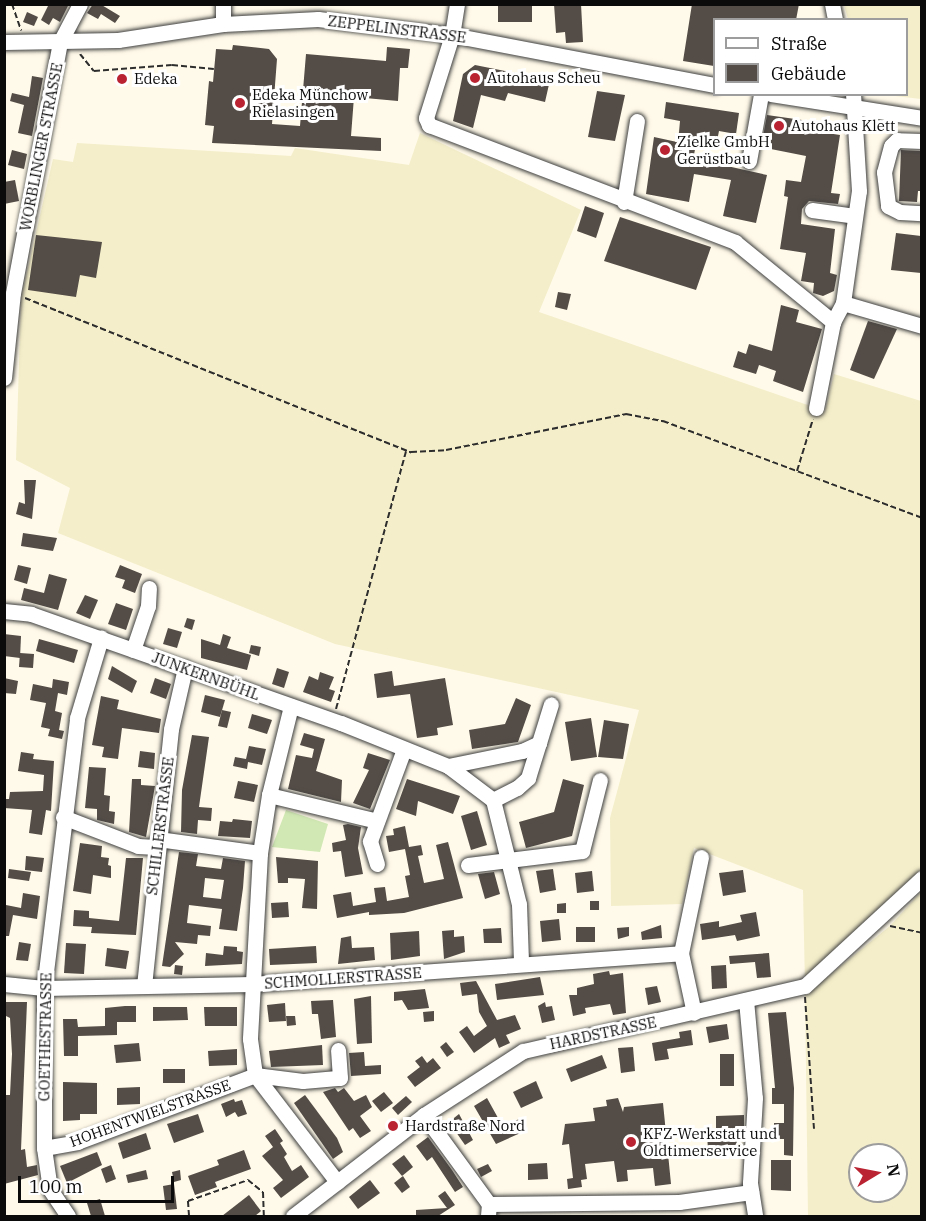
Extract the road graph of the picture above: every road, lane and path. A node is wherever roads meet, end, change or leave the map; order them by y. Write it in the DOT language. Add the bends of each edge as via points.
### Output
graph roads {
  1 [pos="12,4"];
  2 [pos="80,4"];
  3 [pos="223,4"];
  4 [pos="457,4"];
  5 [pos="223,24"];
  6 [pos="21,28"];
  7 [pos="452,35"];
  8 [pos="4,42"];
  9 [pos="60,42"];
  10 [pos="76,50"];
  11 [pos="214,69"];
  12 [pos="713,85"];
  13 [pos="761,96"];
  14 [pos="792,96"];
  15 [pos="854,102"];
  16 [pos="921,118"];
  17 [pos="637,121"];
  18 [pos="921,141"];
  19 [pos="749,161"];
  20 [pos="858,172"];
  21 [pos="884,172"];
  22 [pos="624,202"];
  23 [pos="812,210"];
  24 [pos="921,213"];
  25 [pos="855,216"];
  26 [pos="9,288"];
  27 [pos="843,303"];
  28 [pos="833,321"];
  29 [pos="921,326"];
  30 [pos="4,378"];
  31 [pos="816,408"];
  32 [pos="406,450"];
  33 [pos="797,471"];
  34 [pos="921,518"];
  35 [pos="149,588"];
  36 [pos="4,611"];
  37 [pos="101,638"];
  38 [pos="133,650"];
  39 [pos="185,668"];
  40 [pos="551,704"];
  41 [pos="291,706"];
  42 [pos="332,720"];
  43 [pos="539,743"];
  44 [pos="404,749"];
  45 [pos="448,766"];
  46 [pos="600,780"];
  47 [pos="269,795"];
  48 [pos="494,800"];
  49 [pos="63,817"];
  50 [pos="377,821"];
  51 [pos="157,843"];
  52 [pos="260,853"];
  53 [pos="701,856"];
  54 [pos="510,859"];
  55 [pos="377,864"];
  56 [pos="468,865"];
  57 [pos="921,878"];
  58 [pos="890,926"];
  59 [pos="921,933"];
  60 [pos="681,953"];
  61 [pos="521,962"];
  62 [pos="4,984"];
  63 [pos="252,984"];
  64 [pos="144,986"];
  65 [pos="44,988"];
  66 [pos="804,995"];
  67 [pos="746,1000"];
  68 [pos="694,1013"];
  69 [pos="338,1050"];
  70 [pos="255,1075"];
  71 [pos="424,1115"];
  72 [pos="814,1129"];
  73 [pos="44,1148"];
  74 [pos="337,1182"];
  75 [pos="751,1192"];
  76 [pos="670,1209"];
  77 [pos="489,1210"];
  78 [pos="68,1216"];
  79 [pos="189,1216"];
  80 [pos="264,1216"];
  81 [pos="293,1216"];
  82 [pos="755,1216"];
  1 -- 6 [label="path"];
  2 -- 9 [label="street, WORBLINGER STRASSE"];
  3 -- 5 [label="street"];
  4 -- 7 [label="street"];
  5 -- 7 [label="street, ZEPPELINSTRASSE" via="318,19"];
  5 -- 9 [label="street, ZEPPELINSTRASSE" via="118,40"];
  7 -- 12 [label="street, ZEPPELINSTRASSE"];
  7 -- 22 [label="street" via="434,87 426,118 429,124"];
  8 -- 9 [label="street, ZEPPELINSTRASSE"];
  9 -- 26 [label="street, WORBLINGER STRASSE"];
  10 -- 11 [label="path" via="94,71 172,65"];
  13 -- 19 [label="street"];
  14 -- 15 [label="street"];
  15 -- 16 [label="street"];
  15 -- 20 [label="street"];
  17 -- 22 [label="street"];
  18 -- 21 [label="street" via="897,140"];
  20 -- 21 [label="street"];
  20 -- 25 [label="street"];
  21 -- 24 [label="street" via="888,206 900,212"];
  22 -- 28 [label="street" via="735,242"];
  23 -- 25 [label="street"];
  25 -- 27 [label="street"];
  26 -- 30 [label="street, WORBLINGER STRASSE"];
  26 -- 32 [label="path"];
  27 -- 28 [label="street"];
  27 -- 29 [label="street"];
  28 -- 31 [label="street"];
  31 -- 33 [label="path"];
  32 -- 33 [label="path" via="446,450 626,414 663,421"];
  32 -- 42 [label="path"];
  33 -- 34 [label="path"];
  35 -- 38 [label="street" via="148,606"];
  36 -- 37 [label="street, JUNKERNBÜHL" via="31,614"];
  37 -- 38 [label="street, JUNKERNBÜHL"];
  37 -- 49 [label="street, GOETHESTRASSE" via="77,718"];
  38 -- 39 [label="street, JUNKERNBÜHL"];
  39 -- 41 [label="street, JUNKERNBÜHL"];
  39 -- 51 [label="street, SCHILLERSTRASSE" via="171,729"];
  40 -- 43 [label="street"];
  41 -- 42 [label="street, JUNKERNBÜHL"];
  41 -- 47 [label="street"];
  42 -- 44 [label="street, JUNKERNBÜHL"];
  43 -- 45 [label="street" via="522,751"];
  43 -- 48 [label="street" via="528,777"];
  44 -- 45 [label="street, JUNKERNBÜHL"];
  44 -- 50 [label="street"];
  45 -- 48 [label="street, JUNKERNBÜHL"];
  46 -- 54 [label="street" via="582,851"];
  47 -- 50 [label="street"];
  47 -- 52 [label="street"];
  48 -- 54 [label="street"];
  49 -- 51 [label="street" via="138,846"];
  49 -- 65 [label="street, GOETHESTRASSE"];
  50 -- 55 [label="street" via="370,841"];
  51 -- 52 [label="street"];
  51 -- 64 [label="street, SCHILLERSTRASSE"];
  52 -- 63 [label="street"];
  53 -- 60 [label="street"];
  54 -- 56 [label="street"];
  54 -- 61 [label="street" via="519,904"];
  57 -- 67 [label="street, HARDSTRASSE" via="805,986"];
  58 -- 59 [label="path"];
  60 -- 61 [label="street, SCHMOLLERSTRASSE"];
  60 -- 68 [label="street"];
  61 -- 63 [label="street, SCHMOLLERSTRASSE" via="386,977"];
  62 -- 65 [label="street, SCHMOLLERSTRASSE"];
  63 -- 64 [label="street, SCHMOLLERSTRASSE"];
  63 -- 70 [label="street" via="250,1039"];
  64 -- 65 [label="street, SCHMOLLERSTRASSE"];
  65 -- 73 [label="street, GOETHESTRASSE"];
  66 -- 72 [label="path"];
  67 -- 68 [label="street, HARDSTRASSE"];
  67 -- 75 [label="street" via="754,1098"];
  68 -- 71 [label="street, HARDSTRASSE" via="523,1051"];
  69 -- 70 [label="street" via="343,1078 303,1081"];
  70 -- 73 [label="street, HOHENTWIELSTRASSE" via="77,1142"];
  70 -- 74 [label="street"];
  71 -- 74 [label="street, HARDSTRASSE"];
  71 -- 77 [label="street"];
  73 -- 78 [label="street, GOETHESTRASSE" via="50,1189"];
  74 -- 81 [label="street, HARDSTRASSE"];
  75 -- 76 [label="street"];
  75 -- 82 [label="street"];
  76 -- 77 [label="street"];
  79 -- 80 [label="path" via="188,1201 248,1180 263,1192"];
}
